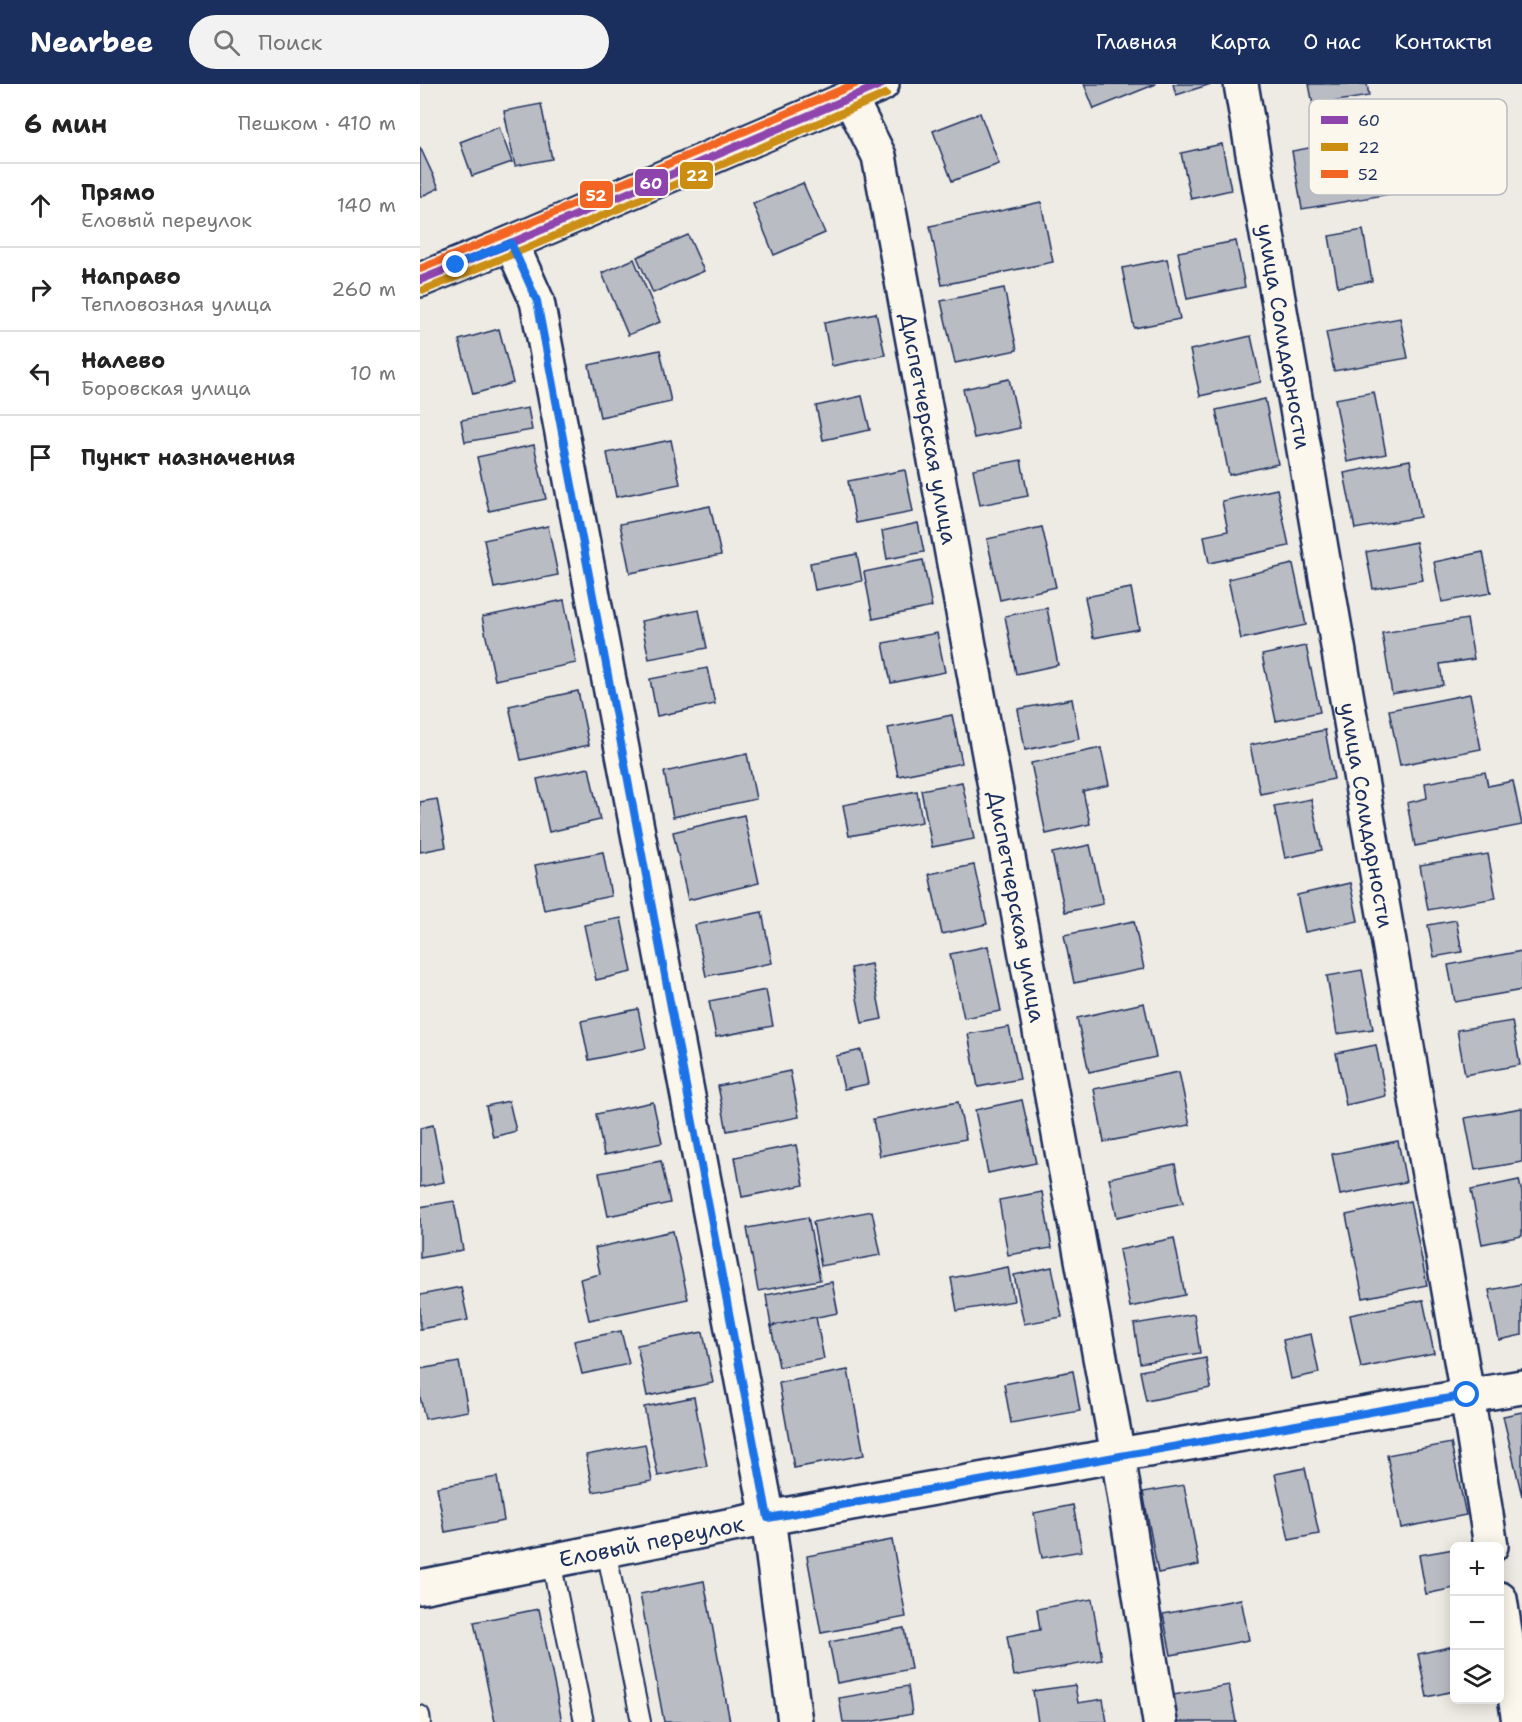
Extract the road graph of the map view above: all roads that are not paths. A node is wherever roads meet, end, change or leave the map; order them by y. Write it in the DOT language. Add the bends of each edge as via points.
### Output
graph roads {
  1 [pos="882,84"];
  2 [pos="1241,84"];
  3 [pos="850,98"];
  4 [pos="511,243"];
  5 [pos="420,280"];
  6 [pos="1522,1387"];
  7 [pos="1467,1395"];
  8 [pos="1118,1455"];
  9 [pos="768,1518"];
  10 [pos="1490,1542"];
  11 [pos="606,1550"];
  12 [pos="551,1561"];
  13 [pos="420,1587"];
  14 [pos="1504,1625"];
  15 [pos="420,1715"];
  16 [pos="421,1722"];
  17 [pos="584,1722"];
  18 [pos="641,1722"];
  19 [pos="795,1722"];
  20 [pos="1160,1722"];
  21 [pos="1519,1722"];
  1 -- 3 [label="street"];
  2 -- 7 [label="street, улица Солидарности"];
  3 -- 4 [label="street"];
  3 -- 8 [label="street, Диспетчерская улица" via="879,156"];
  4 -- 5 [label="street"];
  4 -- 9 [label="street" via="537,301"];
  6 -- 7 [label="street, Еловый переулок"];
  7 -- 8 [label="street, Еловый переулок"];
  7 -- 10 [label="street, улица Солидарности"];
  8 -- 9 [label="street, Еловый переулок"];
  8 -- 20 [label="street, Диспетчерская улица"];
  9 -- 11 [label="street, Еловый переулок"];
  9 -- 19 [label="street"];
  11 -- 12 [label="street, Еловый переулок"];
  11 -- 18 [label="lane"];
  12 -- 13 [label="street, Еловый переулок"];
  12 -- 17 [label="lane"];
  14 -- 21 [label="street"];
  15 -- 16 [label="lane"];
}
